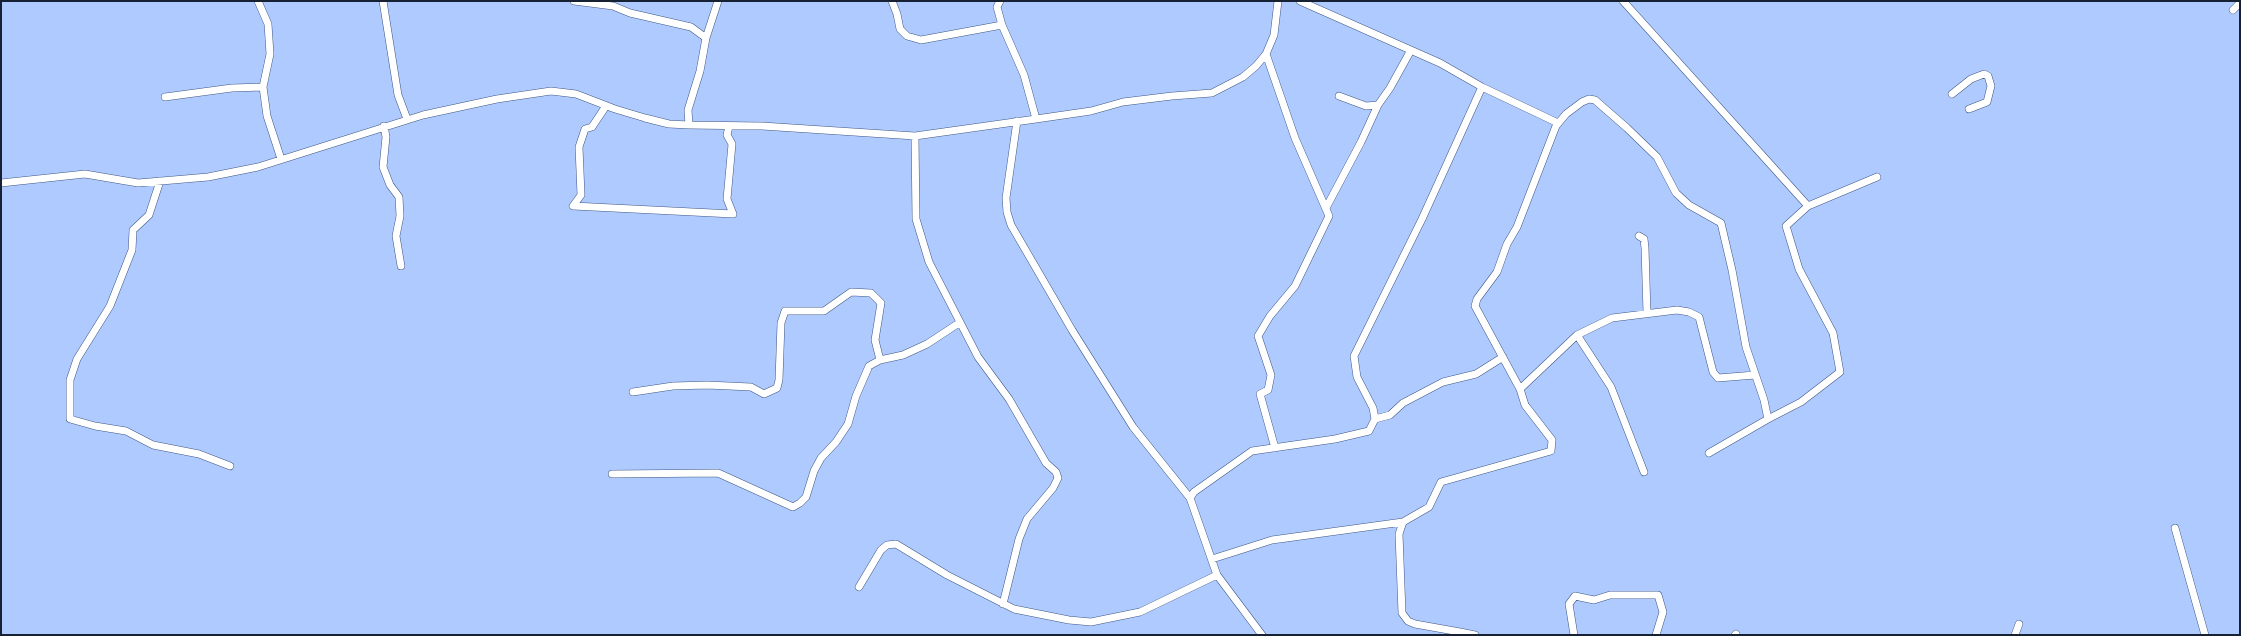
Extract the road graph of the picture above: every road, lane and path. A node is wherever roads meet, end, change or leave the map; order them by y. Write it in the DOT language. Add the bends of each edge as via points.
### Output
graph roads {
  1 [pos="258,1"];
  2 [pos="382,1"];
  3 [pos="574,1"];
  4 [pos="718,1"];
  5 [pos="892,1"];
  6 [pos="1000,1"];
  7 [pos="1278,1"];
  8 [pos="1300,1"];
  9 [pos="1623,1"];
  10 [pos="2240,3"];
  11 [pos="2233,10"];
  12 [pos="1002,25"];
  13 [pos="706,38"];
  14 [pos="1411,50"];
  15 [pos="1266,54"];
  16 [pos="263,87"];
  17 [pos="1482,87"];
  18 [pos="1952,94"];
  19 [pos="1339,96"];
  20 [pos="165,97"];
  21 [pos="1378,105"];
  22 [pos="606,106"];
  23 [pos="1969,109"];
  24 [pos="407,119"];
  25 [pos="1036,119"];
  26 [pos="1017,121"];
  27 [pos="1558,123"];
  28 [pos="689,125"];
  29 [pos="384,126"];
  30 [pos="729,126"];
  31 [pos="915,136"];
  32 [pos="281,159"];
  33 [pos="1877,177"];
  34 [pos="160,181"];
  35 [pos="1,183"];
  36 [pos="1808,206"];
  37 [pos="1326,208"];
  38 [pos="1639,236"];
  39 [pos="401,266"];
  40 [pos="1647,313"];
  41 [pos="959,323"];
  42 [pos="1578,335"];
  43 [pos="1504,357"];
  44 [pos="880,360"];
  45 [pos="1755,375"];
  46 [pos="1520,389"];
  47 [pos="633,392"];
  48 [pos="1375,419"];
  49 [pos="1768,419"];
  50 [pos="1275,448"];
  51 [pos="1709,453"];
  52 [pos="230,466"];
  53 [pos="1644,472"];
  54 [pos="612,474"];
  55 [pos="1190,498"];
  56 [pos="1403,522"];
  57 [pos="2175,528"];
  58 [pos="1212,559"];
  59 [pos="1217,575"];
  60 [pos="859,587"];
  61 [pos="1003,604"];
  62 [pos="2018,624"];
  63 [pos="1460,634"];
  64 [pos="1262,635"];
  65 [pos="1476,635"];
  66 [pos="1574,635"];
  67 [pos="1656,635"];
  68 [pos="2015,635"];
  69 [pos="2205,635"];
  1 -- 16 [label="street" via="268,24 270,54"];
  2 -- 24 [label="street" via="398,95"];
  3 -- 13 [label="street" via="614,6 691,28"];
  4 -- 13 [label="street"];
  5 -- 12 [label="street" via="900,29 907,36 921,40"];
  6 -- 12 [label="street" via="998,7"];
  7 -- 15 [label="street" via="1274,35"];
  8 -- 14 [label="street"];
  9 -- 36 [label="street"];
  10 -- 11 [label="street"];
  12 -- 25 [label="street" via="1024,75"];
  13 -- 28 [label="street" via="700,71 688,110"];
  14 -- 17 [label="street"];
  14 -- 21 [label="street"];
  15 -- 25 [label="street" via="1243,77 1212,93 1123,102 1091,111"];
  15 -- 37 [label="street" via="1295,138"];
  16 -- 20 [label="street" via="232,88"];
  16 -- 32 [label="street" via="267,116"];
  17 -- 27 [label="street"];
  17 -- 48 [label="street" via="1422,219 1354,356 1357,378 1373,408"];
  18 -- 23 [label="street" via="1971,79 1984,74 1988,76 1991,86 1986,102"];
  19 -- 21 [label="street" via="1366,106"];
  21 -- 37 [label="street" via="1362,142"];
  22 -- 24 [label="street" via="576,94 551,91 497,98"];
  22 -- 28 [label="street" via="670,124"];
  22 -- 30 [label="street" via="592,127 585,129 580,147 581,195 573,206 733,214 727,199 732,144 727,135"];
  24 -- 29 [label="street"];
  25 -- 26 [label="street"];
  26 -- 31 [label="street"];
  26 -- 55 [label="street" via="1006,198 1006,212 1011,225 1072,330 1133,427"];
  27 -- 43 [label="street" via="1497,272 1477,299 1475,306"];
  27 -- 45 [label="street" via="1582,102 1595,100 1657,157 1676,193 1689,205 1721,223 1746,347"];
  28 -- 30 [label="street"];
  29 -- 32 [label="street"];
  29 -- 39 [label="street" via="386,137 383,167 390,185 399,197 400,216 396,236"];
  30 -- 31 [label="street"];
  31 -- 41 [label="street" via="916,218 930,262"];
  32 -- 34 [label="street" via="258,167 208,177"];
  33 -- 36 [label="street"];
  34 -- 35 [label="street" via="138,183 85,174"];
  34 -- 52 [label="street" via="149,215 133,230 132,250 110,306 77,359 70,380 70,419 126,431 153,445 199,454"];
  36 -- 49 [label="street" via="1786,226 1799,269 1832,333 1840,372 1801,402"];
  37 -- 50 [label="street" via="1328,216 1295,286 1270,316 1258,336 1271,375 1268,390 1260,394"];
  38 -- 40 [label="street" via="1644,239 1645,248"];
  40 -- 42 [label="street" via="1612,318"];
  40 -- 45 [label="street" via="1677,310 1690,312 1699,317 1713,372 1718,378"];
  41 -- 44 [label="street" via="927,344 903,355"];
  41 -- 61 [label="street" via="978,357 1009,399 1046,463 1056,472 1058,478 1053,488 1027,519 1019,539"];
  42 -- 46 [label="street"];
  42 -- 53 [label="street" via="1611,387"];
  43 -- 46 [label="street"];
  43 -- 48 [label="street" via="1476,374 1443,382 1403,403 1390,415"];
  44 -- 47 [label="street" via="875,340 881,303 871,293 851,292 824,311 785,311 781,323 780,380 776,388 764,394 751,387 707,385 673,386"];
  44 -- 54 [label="street" via="869,366 856,396 848,424 821,458 806,497 793,507 718,473"];
  45 -- 49 [label="street"];
  46 -- 56 [label="street" via="1525,405 1552,440 1551,451 1441,482 1429,507"];
  48 -- 50 [label="street" via="1369,431 1354,436"];
  49 -- 51 [label="street"];
  50 -- 55 [label="street" via="1252,451 1194,492"];
  55 -- 58 [label="street"];
  56 -- 58 [label="street" via="1272,540"];
  56 -- 63 [label="street" via="1399,534 1402,614 1408,621 1416,624"];
  57 -- 69 [label="street"];
  58 -- 59 [label="street"];
  59 -- 61 [label="street" via="1140,612 1103,620 1069,620 1014,610"];
  59 -- 64 [label="street"];
  60 -- 61 [label="street" via="881,550 887,545 896,544"];
  62 -- 68 [label="street"];
  63 -- 65 [label="street"];
  66 -- 67 [label="street" via="1570,604 1575,596 1594,600 1610,595 1658,595 1663,612"];
}
